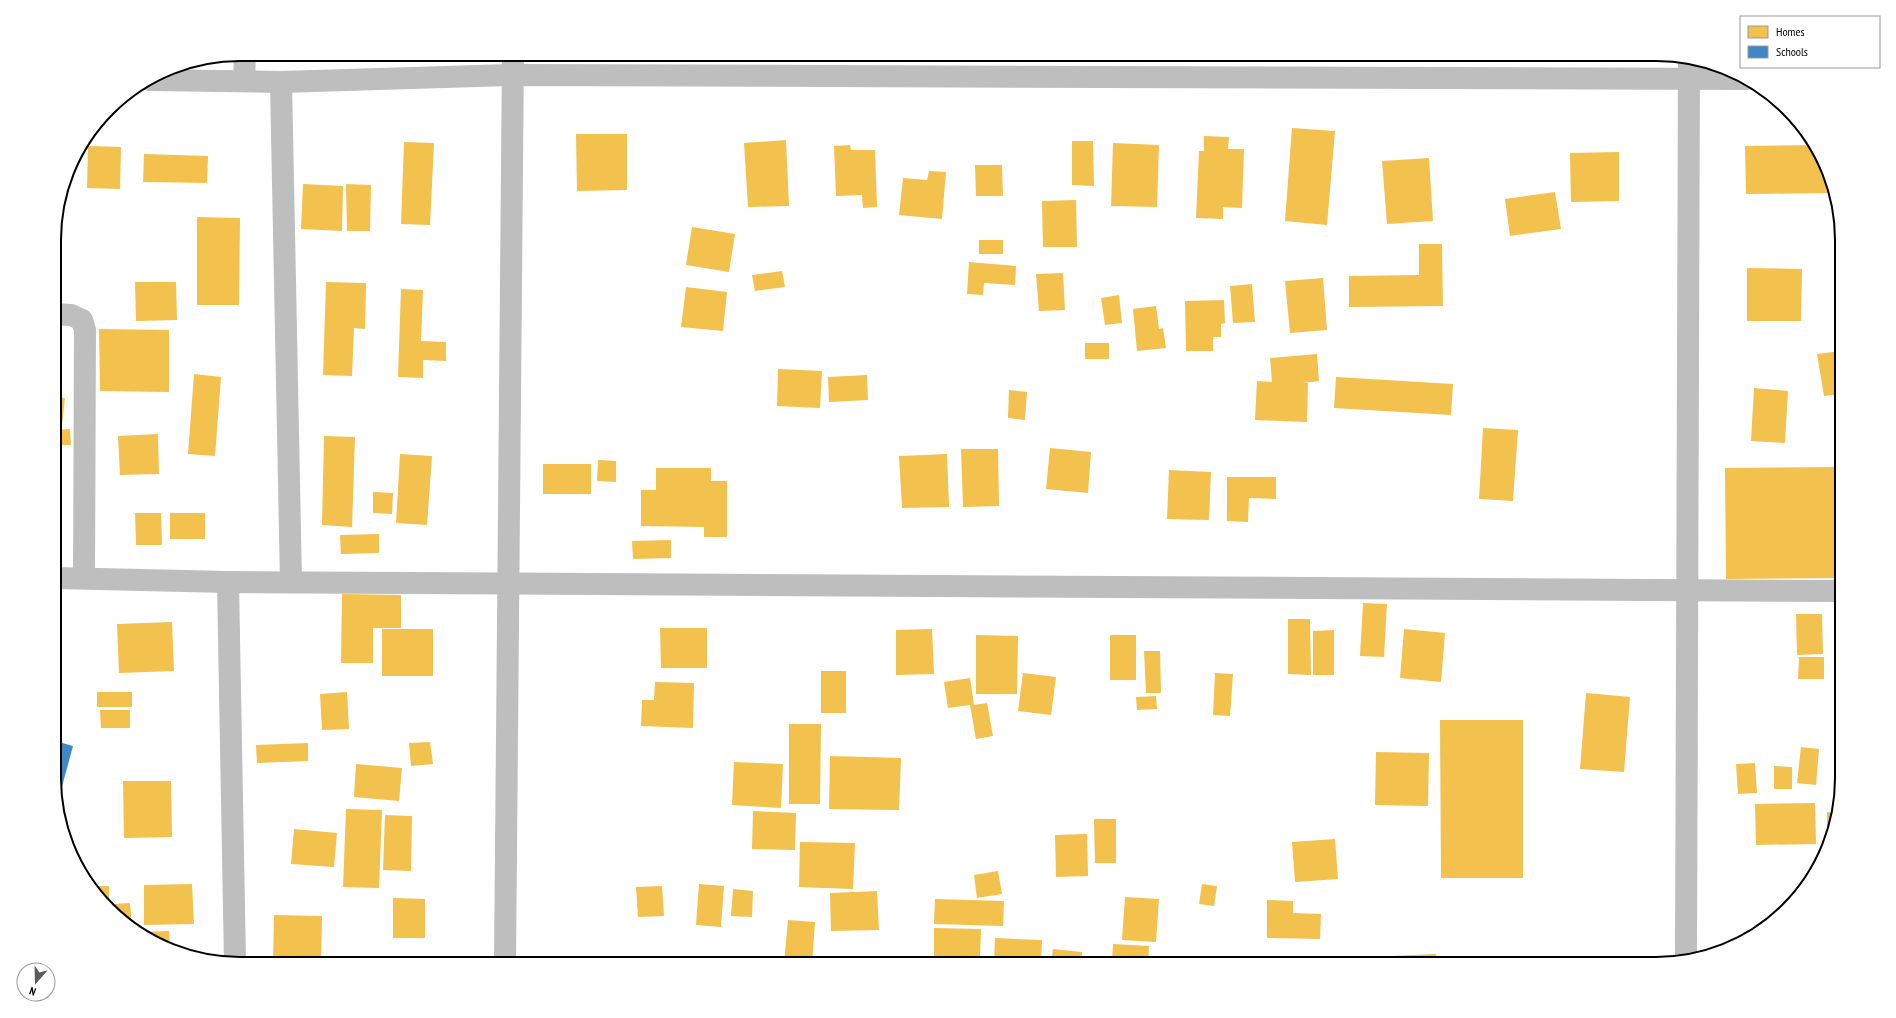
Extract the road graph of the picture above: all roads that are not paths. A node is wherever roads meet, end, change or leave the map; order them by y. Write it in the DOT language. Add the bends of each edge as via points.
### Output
graph roads {
  1 [pos="245,61"];
  2 [pos="513,65"];
  3 [pos="1689,70"];
  4 [pos="1726,76"];
  5 [pos="159,80"];
  6 [pos="244,82"];
  7 [pos="281,82"];
  8 [pos="61,314"];
  9 [pos="61,578"];
  10 [pos="84,578"];
  11 [pos="228,582"];
  12 [pos="291,582"];
  13 [pos="509,584"];
  14 [pos="1687,591"];
  15 [pos="1835,592"];
  16 [pos="1686,954"];
  17 [pos="235,957"];
  18 [pos="505,957"];
  1 -- 6 [label="street"];
  2 -- 3 [label="street"];
  2 -- 7 [label="street"];
  2 -- 13 [label="street"];
  3 -- 4 [label="street"];
  3 -- 14 [label="street"];
  5 -- 6 [label="street"];
  6 -- 7 [label="street"];
  7 -- 12 [label="street"];
  8 -- 10 [label="street" via="82,320 85,330"];
  9 -- 10 [label="street"];
  10 -- 11 [label="street"];
  11 -- 12 [label="street"];
  11 -- 17 [label="street"];
  12 -- 13 [label="street"];
  13 -- 14 [label="street"];
  13 -- 18 [label="street"];
  14 -- 15 [label="street"];
  14 -- 16 [label="street"];
}
